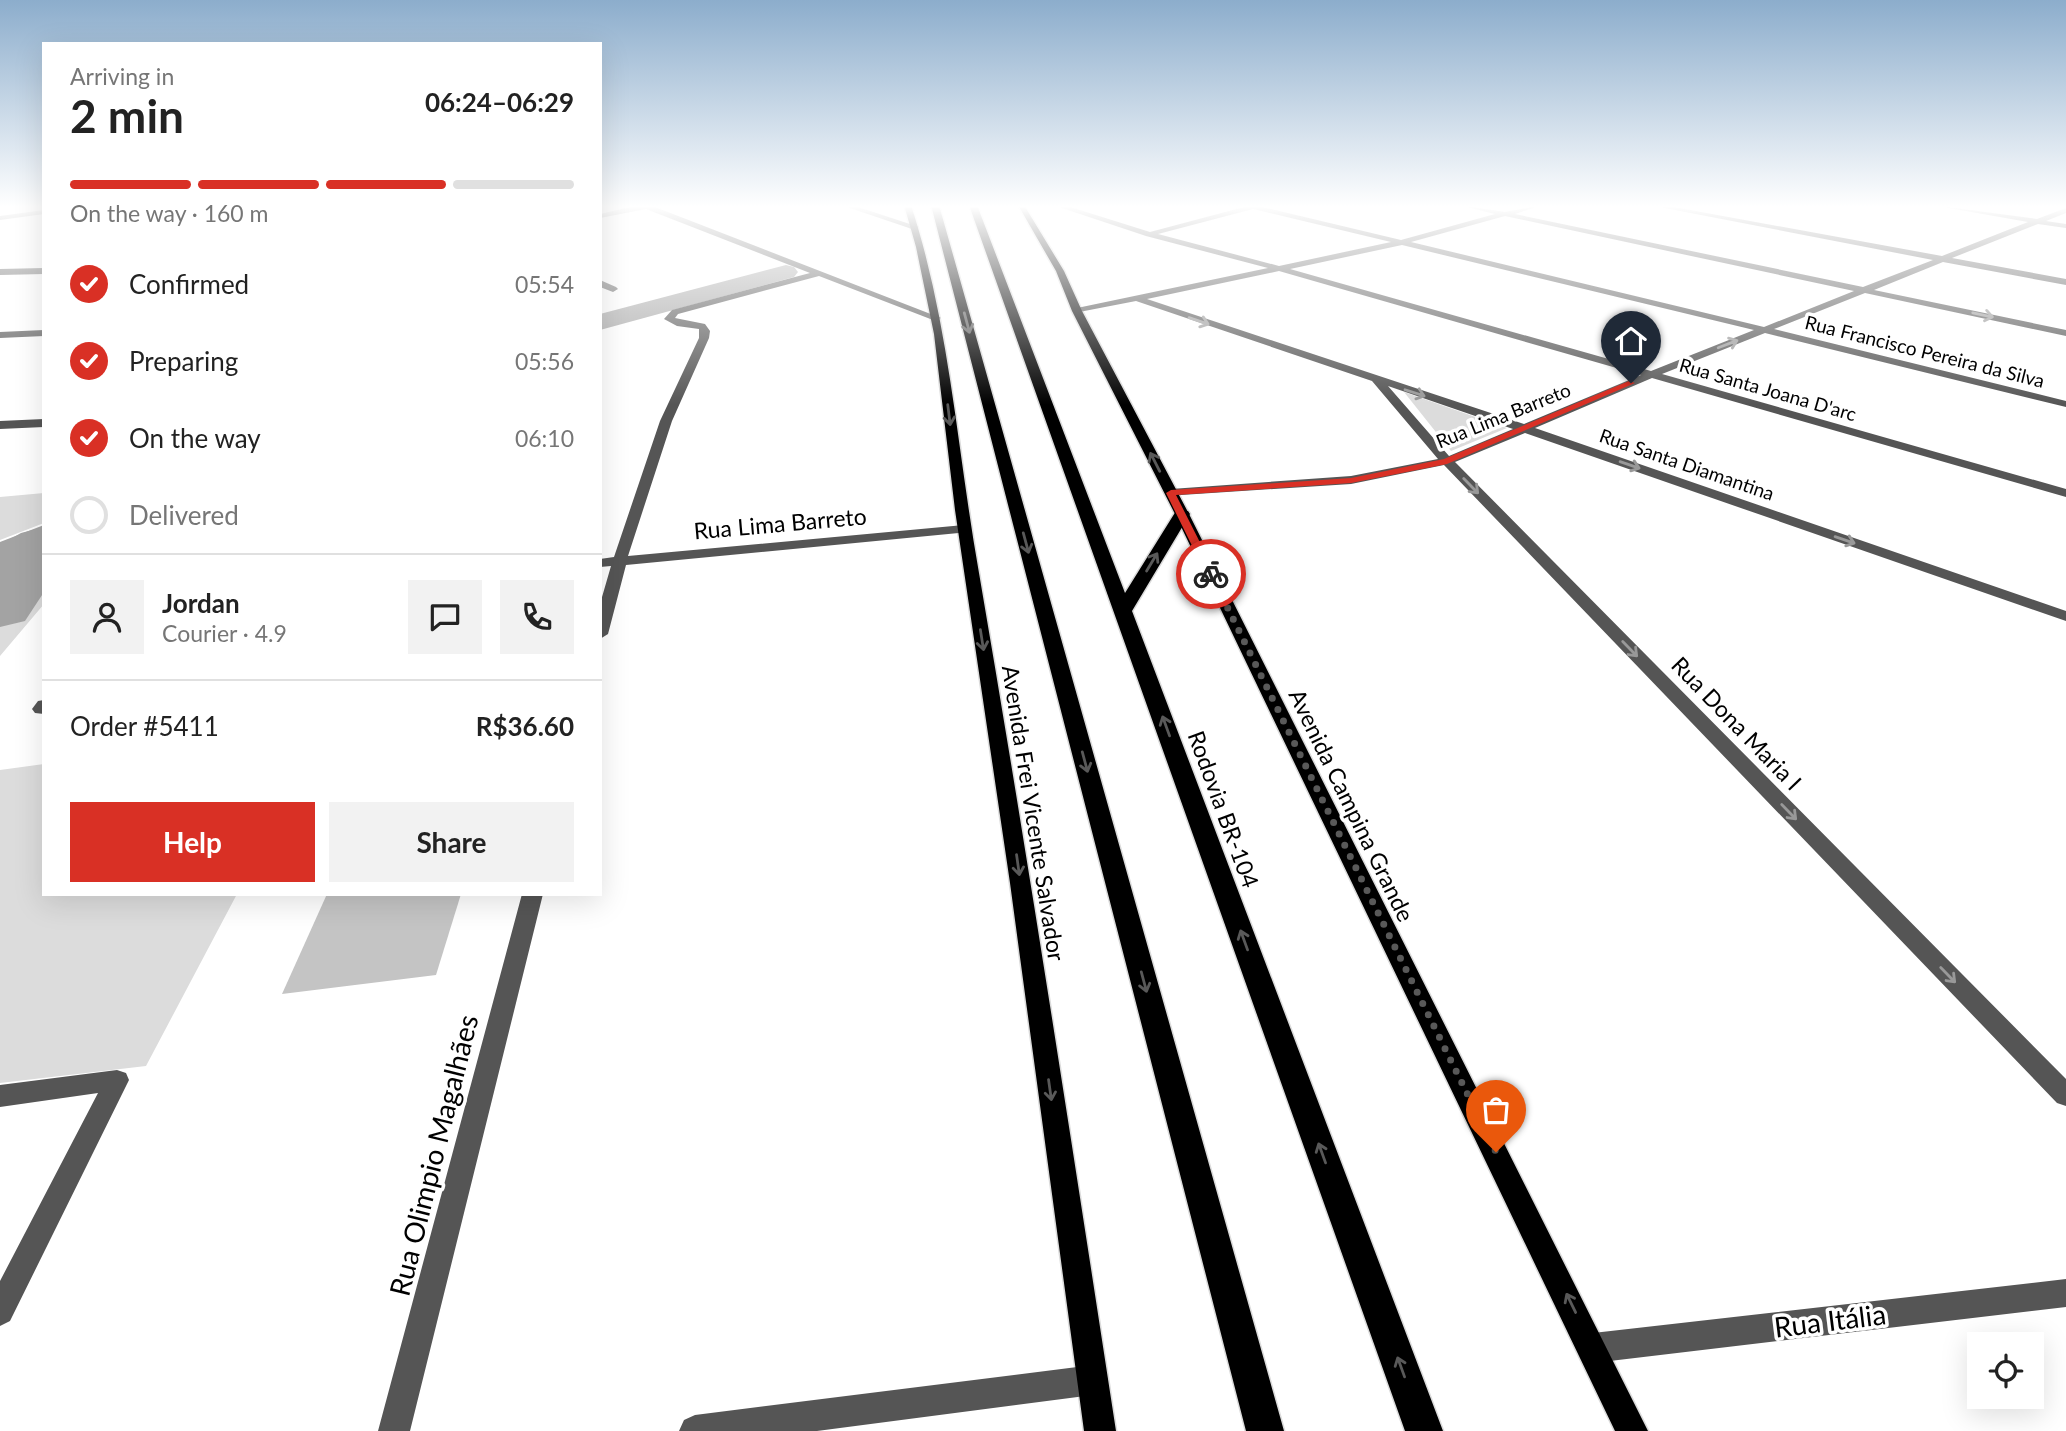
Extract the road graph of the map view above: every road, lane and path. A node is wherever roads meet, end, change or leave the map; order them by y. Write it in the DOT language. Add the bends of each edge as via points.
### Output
graph roads {
  1 [pos="816,272"];
  2 [pos="925,272"];
  3 [pos="952,272"];
  4 [pos="998,272"];
  5 [pos="1060,272"];
  6 [pos="1253,272"];
  7 [pos="1292,272"];
  8 [pos="1521,272"];
  9 [pos="1783,272"];
  10 [pos="1911,272"];
  11 [pos="2012,272"];
  12 [pos="819,273"];
  13 [pos="2066,282"];
  14 [pos="602,284"];
  15 [pos="613,289"];
  16 [pos="1866,289"];
  17 [pos="1135,298"];
  18 [pos="1077,311"];
  19 [pos="936,318"];
  20 [pos="1766,329"];
  21 [pos="42,333"];
  22 [pos="2066,333"];
  23 [pos="0,335"];
  24 [pos="1653,374"];
  25 [pos="1377,381"];
  26 [pos="2066,404"];
  27 [pos="42,422"];
  28 [pos="0,425"];
  29 [pos="1523,428"];
  30 [pos="1447,461"];
  31 [pos="1171,493"];
  32 [pos="2066,493"];
  33 [pos="1182,514"];
  34 [pos="964,529"];
  35 [pos="619,561"];
  36 [pos="602,563"];
  37 [pos="1123,610"];
  38 [pos="2066,616"];
  39 [pos="602,626"];
  40 [pos="532,896"];
  41 [pos="2066,1095"];
  42 [pos="0,1096"];
  43 [pos="2066,1293"];
  44 [pos="0,1311"];
  45 [pos="1593,1348"];
  46 [pos="1093,1380"];
  47 [pos="394,1431"];
  48 [pos="695,1431"];
  49 [pos="1100,1431"];
  50 [pos="1265,1431"];
  51 [pos="1424,1431"];
  52 [pos="1632,1431"];
  1 -- 12 [label="street"];
  2 -- 19 [label="main road, Avenida Frei Vicente Salvador"];
  3 -- 50 [label="highway, one-way"];
  4 -- 37 [label="highway, Rodovia BR-104"];
  5 -- 18 [label="main road, Avenida Campina Grande"];
  6 -- 17 [label="street"];
  7 -- 24 [label="street, Rua Santa Joana D'arc"];
  8 -- 20 [label="street, Rua Francisco Pereira da Silva"];
  9 -- 16 [label="street"];
  10 -- 16 [label="street, Rua Lima Barreto"];
  11 -- 13 [label="street"];
  12 -- 19 [label="street"];
  12 -- 35 [label="street" via="675,312 669,318 702,327 704,338 656,447"];
  14 -- 15 [label="street"];
  16 -- 20 [label="street, Rua Lima Barreto"];
  16 -- 22 [label="street, one-way"];
  17 -- 18 [label="street"];
  17 -- 25 [label="street, Rua Santa Diamantina, one-way"];
  31 -- 18 [label="main road, Avenida Campina Grande, one-way"];
  19 -- 34 [label="main road, Avenida Frei Vicente Salvador, one-way"];
  24 -- 20 [label="street, Rua Lima Barreto, one-way"];
  20 -- 26 [label="street, Rua Francisco Pereira da Silva"];
  21 -- 23 [label="street"];
  24 -- 29 [label="street, Rua Lima Barreto"];
  24 -- 32 [label="street, Rua Santa Joana D'arc"];
  25 -- 29 [label="street, Rua Santa Diamantina, one-way"];
  25 -- 30 [label="street, Rua Dona Maria I"];
  27 -- 28 [label="street"];
  29 -- 30 [label="street, Rua Lima Barreto"];
  29 -- 38 [label="street, Rua Santa Diamantina, one-way"];
  30 -- 31 [label="street, Rua Lima Barreto" via="1351,480"];
  30 -- 41 [label="street, Rua Dona Maria I, one-way"];
  31 -- 33 [label="main road, Avenida Campina Grande"];
  37 -- 33 [label="highway, one-way"];
  45 -- 33 [label="main road, Avenida Campina Grande, one-way"];
  34 -- 35 [label="street, Rua Lima Barreto"];
  34 -- 46 [label="main road, Avenida Frei Vicente Salvador, one-way" via="1006,782"];
  35 -- 36 [label="street, Rua Lima Barreto"];
  35 -- 39 [label="street"];
  51 -- 37 [label="highway, Rodovia BR-104, one-way"];
  40 -- 47 [label="street, Rua Olimpio Magalhães"];
  42 -- 44 [label="street" via="117,1080"];
  43 -- 45 [label="street, Rua Itália"];
  45 -- 52 [label="main road, Avenida Campina Grande"];
  46 -- 48 [label="street"];
  46 -- 49 [label="main road, Avenida Frei Vicente Salvador"];
}
